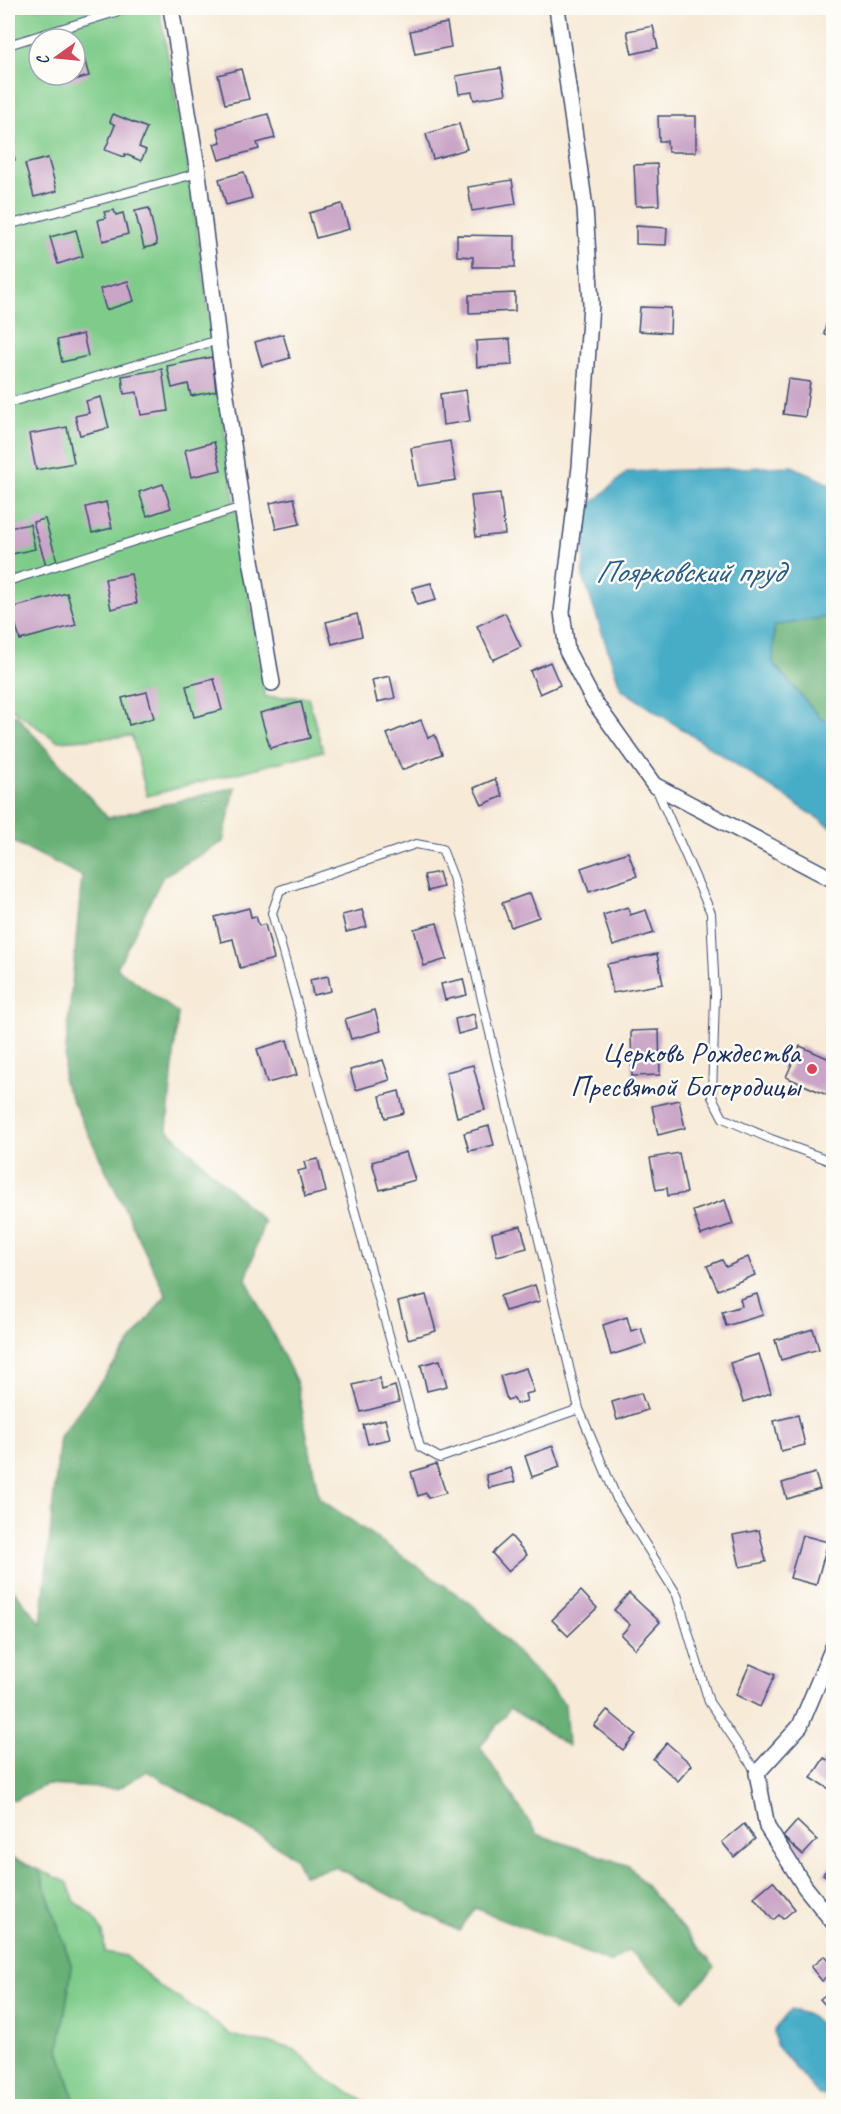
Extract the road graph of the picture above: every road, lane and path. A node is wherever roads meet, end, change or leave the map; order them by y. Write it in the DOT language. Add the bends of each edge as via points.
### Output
graph roads {
  1 [pos="129,8"];
  2 [pos="171,8"];
  3 [pos="557,8"];
  4 [pos="8,45"];
  5 [pos="198,173"];
  6 [pos="8,225"];
  7 [pos="218,340"];
  8 [pos="8,403"];
  9 [pos="242,507"];
  10 [pos="8,581"];
  11 [pos="272,683"];
  12 [pos="654,785"];
  13 [pos="834,880"];
  14 [pos="834,1162"];
  15 [pos="579,1409"];
  16 [pos="834,1645"];
  17 [pos="757,1773"];
  18 [pos="834,1923"];
  1 -- 4 [label="lane"];
  2 -- 5 [label="street"];
  3 -- 12 [label="street" via="585,208 591,304 580,467 562,612 567,651 593,700"];
  5 -- 6 [label="lane"];
  5 -- 7 [label="street"];
  7 -- 8 [label="lane"];
  7 -- 9 [label="street"];
  9 -- 10 [label="lane"];
  9 -- 11 [label="street"];
  12 -- 13 [label="street"];
  12 -- 14 [label="lane" via="711,913 715,996 712,1097 723,1118"];
  15 -- 15 [label="lane" via="453,877 442,849 416,844 280,890 272,913 420,1447 440,1458"];
  15 -- 17 [label="lane" via="617,1499 677,1595 709,1702"];
  16 -- 17 [label="street" via="800,1726"];
  17 -- 18 [label="street" via="766,1827"];
}
